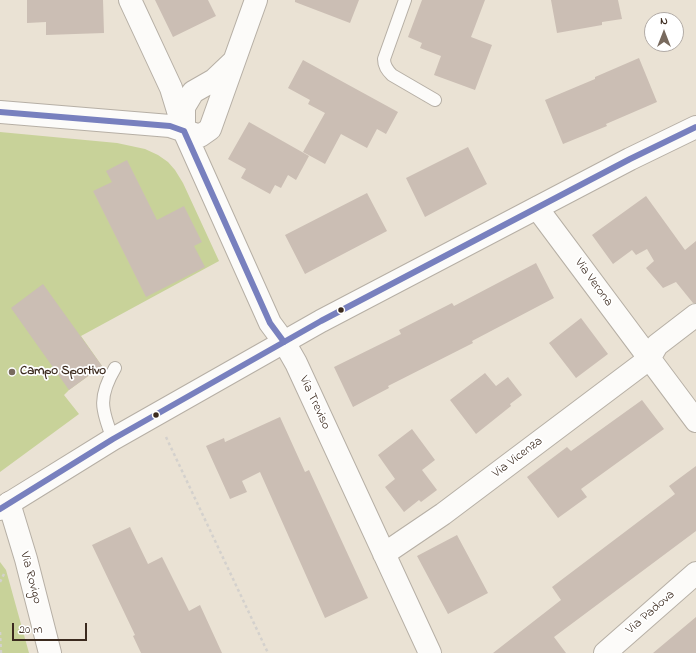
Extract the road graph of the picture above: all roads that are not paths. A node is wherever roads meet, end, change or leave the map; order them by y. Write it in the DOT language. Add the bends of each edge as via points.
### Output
graph roads {
  1 [pos="130,0"];
  2 [pos="256,0"];
  3 [pos="405,0"];
  4 [pos="234,61"];
  5 [pos="435,100"];
  6 [pos="0,112"];
  7 [pos="690,131"];
  8 [pos="193,141"];
  9 [pos="537,208"];
  10 [pos="696,315"];
  11 [pos="284,342"];
  12 [pos="649,358"];
  13 [pos="115,368"];
  14 [pos="696,421"];
  15 [pos="113,439"];
  16 [pos="5,506"];
  17 [pos="384,554"];
  18 [pos="696,573"];
  19 [pos="50,653"];
  20 [pos="430,653"];
  21 [pos="606,653"];
  1 -- 8 [label="street"];
  2 -- 4 [label="street, Via Treviso"];
  3 -- 5 [label="lane" via="384,64 392,76"];
  4 -- 8 [label="street, Via Treviso" via="210,129"];
  4 -- 8 [label="street, Via Treviso" via="214,80 193,92 184,107"];
  6 -- 8 [label="street" via="170,126"];
  7 -- 9 [label="street"];
  8 -- 11 [label="street, Via Treviso" via="270,323"];
  9 -- 11 [label="street"];
  9 -- 12 [label="street, Via Verona"];
  10 -- 12 [label="street" via="657,345"];
  11 -- 15 [label="street"];
  11 -- 17 [label="street, Via Treviso"];
  12 -- 14 [label="street, Via Verona"];
  12 -- 17 [label="street, Via Vicenza" via="443,514"];
  13 -- 15 [label="lane" via="107,383 103,402 104,416"];
  15 -- 16 [label="street"];
  16 -- 19 [label="street, Via Rovigo" via="26,559"];
  17 -- 20 [label="street, Via Treviso"];
  18 -- 21 [label="street, Via Padova"];
}
